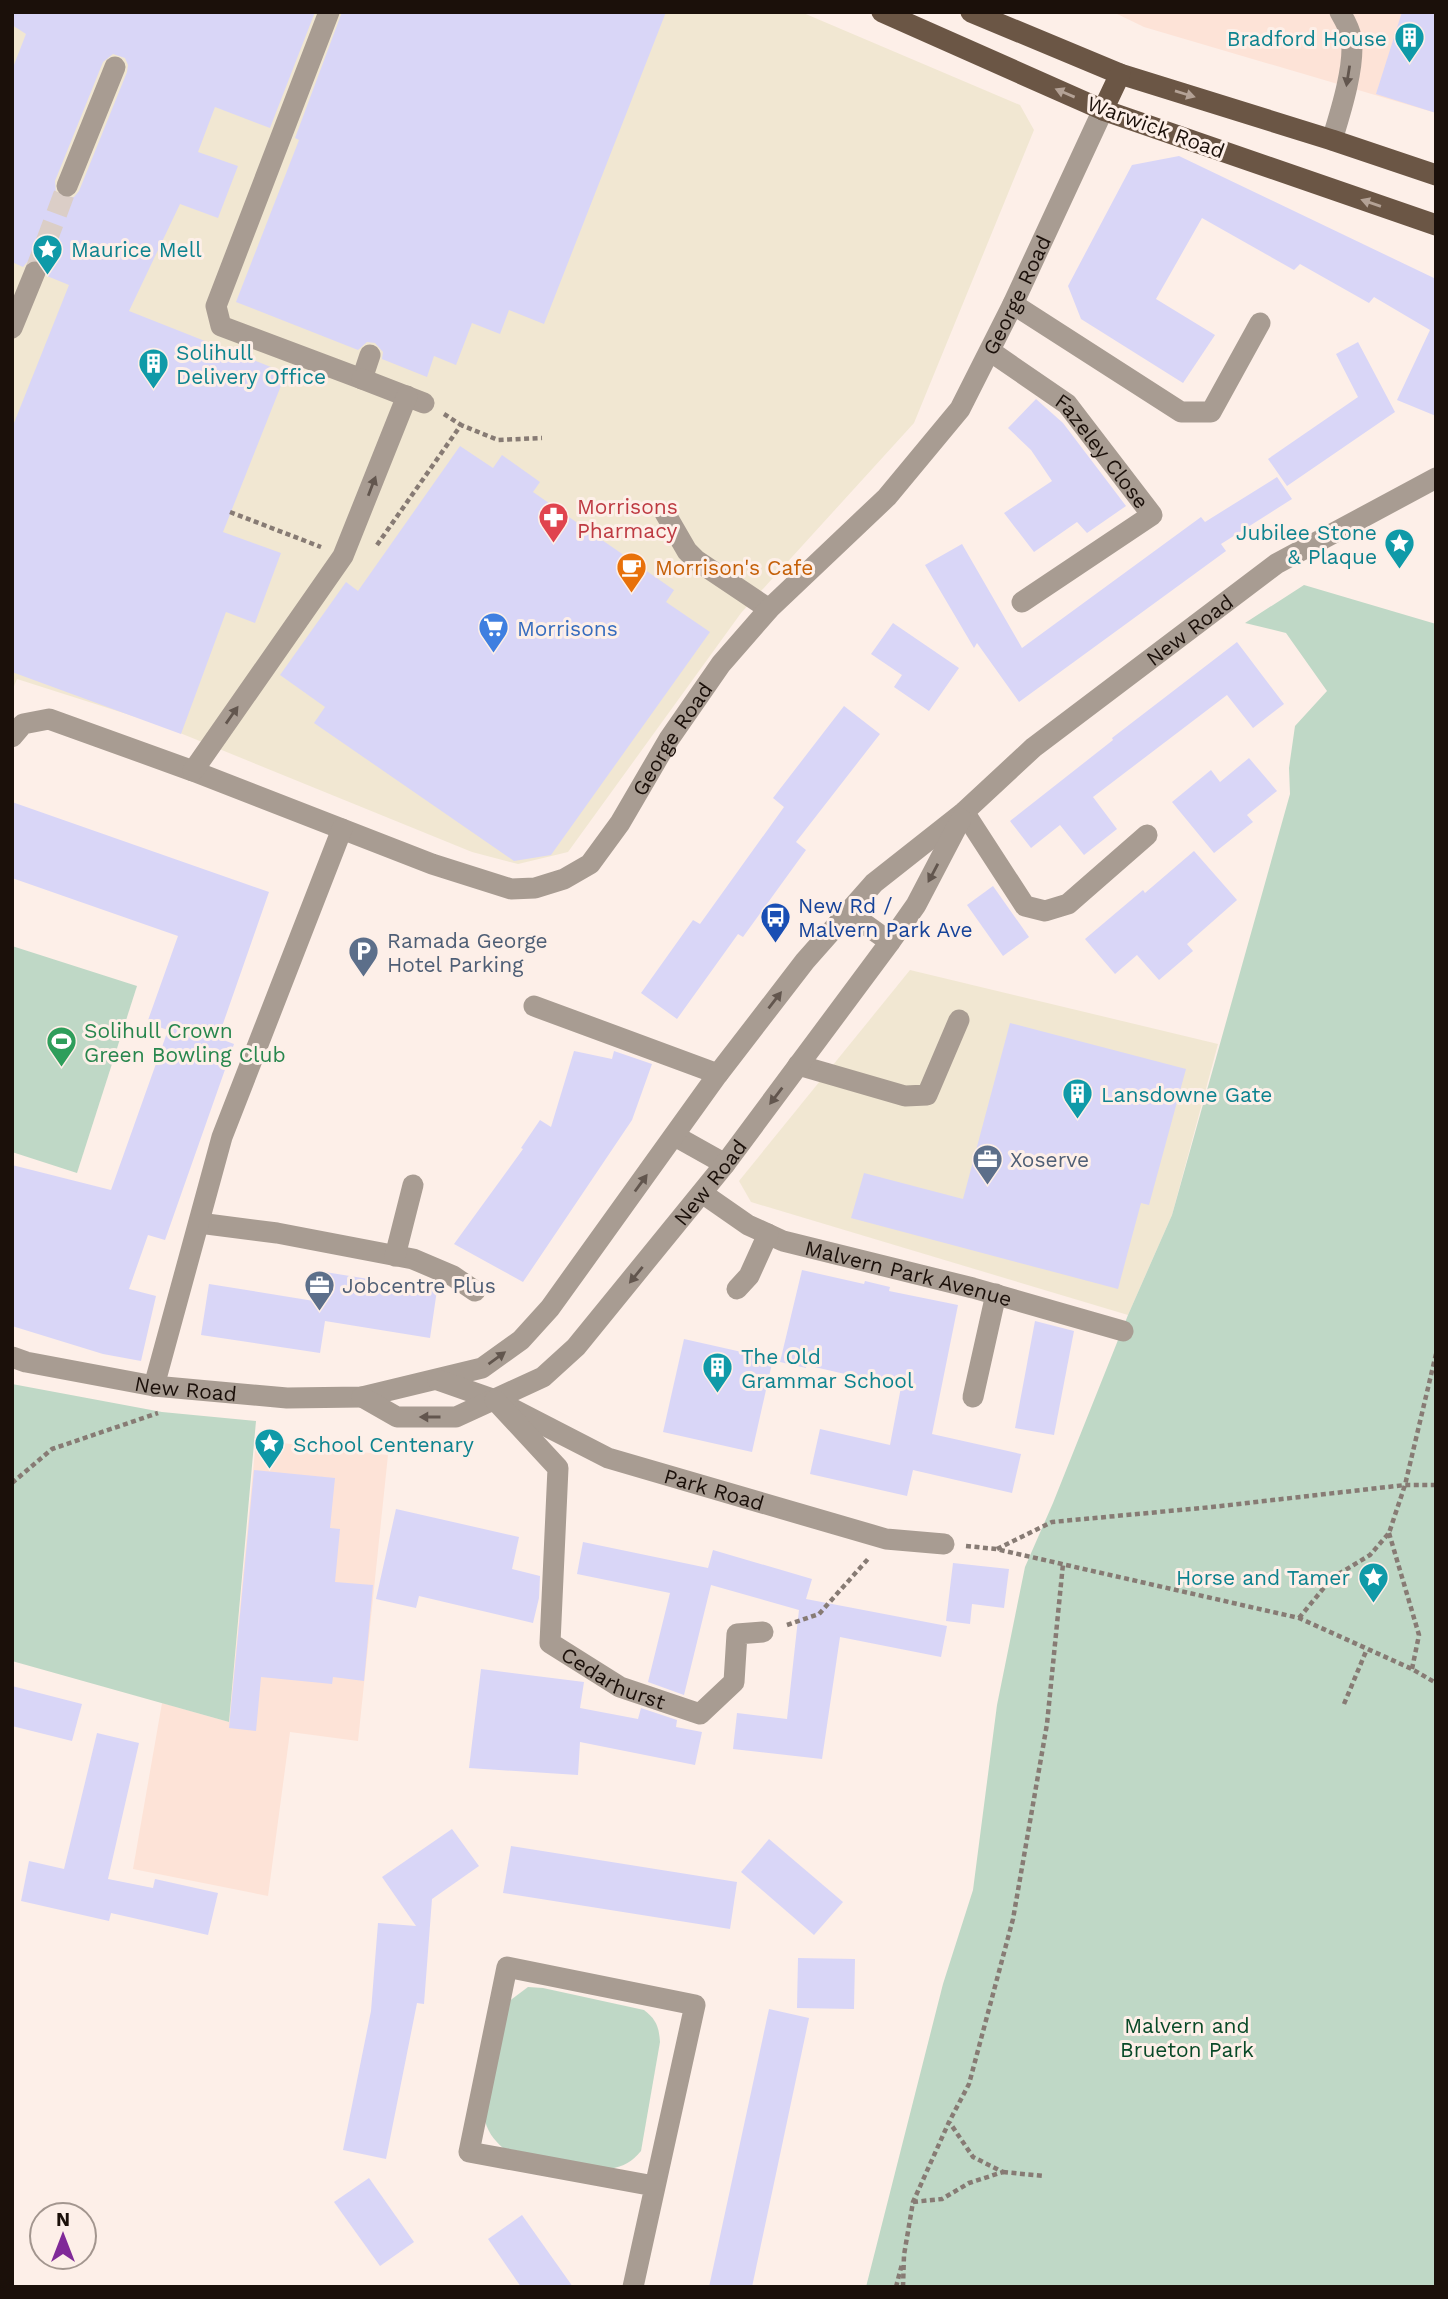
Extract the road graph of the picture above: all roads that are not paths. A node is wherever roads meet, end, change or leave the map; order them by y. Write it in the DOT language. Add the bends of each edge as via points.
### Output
graph roads {
  1 [pos="329,12"];
  2 [pos="883,12"];
  3 [pos="971,12"];
  4 [pos="1340,12"];
  5 [pos="115,67"];
  6 [pos="1120,74"];
  7 [pos="1103,110"];
  8 [pos="1332,140"];
  9 [pos="1436,175"];
  10 [pos="66,186"];
  11 [pos="1436,225"];
  12 [pos="35,272"];
  13 [pos="1013,304"];
  14 [pos="1260,323"];
  15 [pos="12,328"];
  16 [pos="990,351"];
  17 [pos="370,355"];
  18 [pos="362,379"];
  19 [pos="1436,478"];
  20 [pos="665,513"];
  21 [pos="1022,602"];
  22 [pos="769,609"];
  23 [pos="12,737"];
  24 [pos="193,771"];
  25 [pos="964,812"];
  26 [pos="342,829"];
  27 [pos="1147,835"];
  28 [pos="848,912"];
  29 [pos="890,942"];
  30 [pos="534,1006"];
  31 [pos="959,1020"];
  32 [pos="798,1065"];
  33 [pos="718,1074"];
  34 [pos="675,1136"];
  35 [pos="725,1164"];
  36 [pos="413,1185"];
  37 [pos="702,1194"];
  38 [pos="199,1223"];
  39 [pos="768,1234"];
  40 [pos="395,1256"];
  41 [pos="737,1289"];
  42 [pos="475,1291"];
  43 [pos="996,1294"];
  44 [pos="1123,1331"];
  45 [pos="12,1357"];
  46 [pos="436,1380"];
  47 [pos="154,1386"];
  48 [pos="362,1397"];
  49 [pos="973,1397"];
  50 [pos="495,1400"];
  51 [pos="944,1544"];
  52 [pos="763,1632"];
  53 [pos="654,2186"];
  54 [pos="633,2287"];
  1 -- 18 [label="street" via="216,306 221,326"];
  7 -- 2 [label="main road, Warwick Road, one-way"];
  3 -- 6 [label="main road, Warwick Road"];
  4 -- 8 [label="street, one-way" via="1351,37 1350,60"];
  5 -- 10 [label="street"];
  6 -- 7 [label="main road"];
  6 -- 8 [label="main road, Warwick Road, one-way"];
  11 -- 7 [label="main road, Warwick Road, one-way"];
  7 -- 13 [label="street, George Road"];
  8 -- 9 [label="main road, Warwick Road"];
  12 -- 15 [label="street"];
  13 -- 14 [label="street" via="1181,412 1212,412"];
  13 -- 16 [label="street, George Road"];
  16 -- 21 [label="street, Fazeley Close" via="1067,404 1152,515"];
  16 -- 22 [label="street, George Road" via="960,409 887,497"];
  17 -- 18 [label="street"];
  24 -- 18 [label="street, one-way" via="343,556 416,399"];
  19 -- 25 [label="street, New Road" via="1276,564 1034,747"];
  20 -- 22 [label="street" via="696,560"];
  22 -- 26 [label="street, George Road" via="721,663 590,864 564,879 511,889"];
  23 -- 24 [label="street, George Road" via="23,724 48,719"];
  24 -- 26 [label="street, George Road"];
  25 -- 27 [label="street" via="1025,906 1045,911 1068,904"];
  25 -- 28 [label="street, New Road" via="874,883"];
  25 -- 29 [label="street, New Road, one-way" via="916,905"];
  26 -- 38 [label="street" via="222,1137"];
  28 -- 29 [label="street"];
  33 -- 28 [label="street, New Road, one-way" via="804,961"];
  29 -- 32 [label="street, New Road"];
  30 -- 33 [label="street"];
  31 -- 32 [label="street" via="927,1095 905,1096"];
  32 -- 35 [label="street, New Road, one-way"];
  33 -- 34 [label="street, New Road"];
  34 -- 35 [label="street"];
  46 -- 34 [label="street, New Road, one-way" via="482,1368 521,1340 550,1308"];
  35 -- 37 [label="street, New Road"];
  36 -- 40 [label="street"];
  37 -- 39 [label="street, Malvern Park Avenue"];
  37 -- 50 [label="street, New Road, one-way" via="576,1347 544,1377"];
  38 -- 40 [label="street"];
  38 -- 47 [label="street"];
  39 -- 41 [label="street" via="749,1276"];
  39 -- 43 [label="street, Malvern Park Avenue"];
  40 -- 42 [label="street" via="453,1276"];
  43 -- 44 [label="street, Malvern Park Avenue"];
  43 -- 49 [label="street"];
  45 -- 47 [label="street, New Road"];
  46 -- 48 [label="street, New Road"];
  46 -- 50 [label="street, Park Road"];
  47 -- 48 [label="street, New Road" via="287,1398"];
  50 -- 48 [label="street, New Road, one-way" via="456,1417 397,1417"];
  50 -- 51 [label="street, Park Road" via="608,1458 886,1539"];
  50 -- 52 [label="street, Cedarhurst" via="558,1468 550,1643 620,1687 700,1714 734,1682 737,1634"];
  53 -- 53 [label="street" via="702,2003 500,1961 466,2154"];
  53 -- 54 [label="street"];
}
